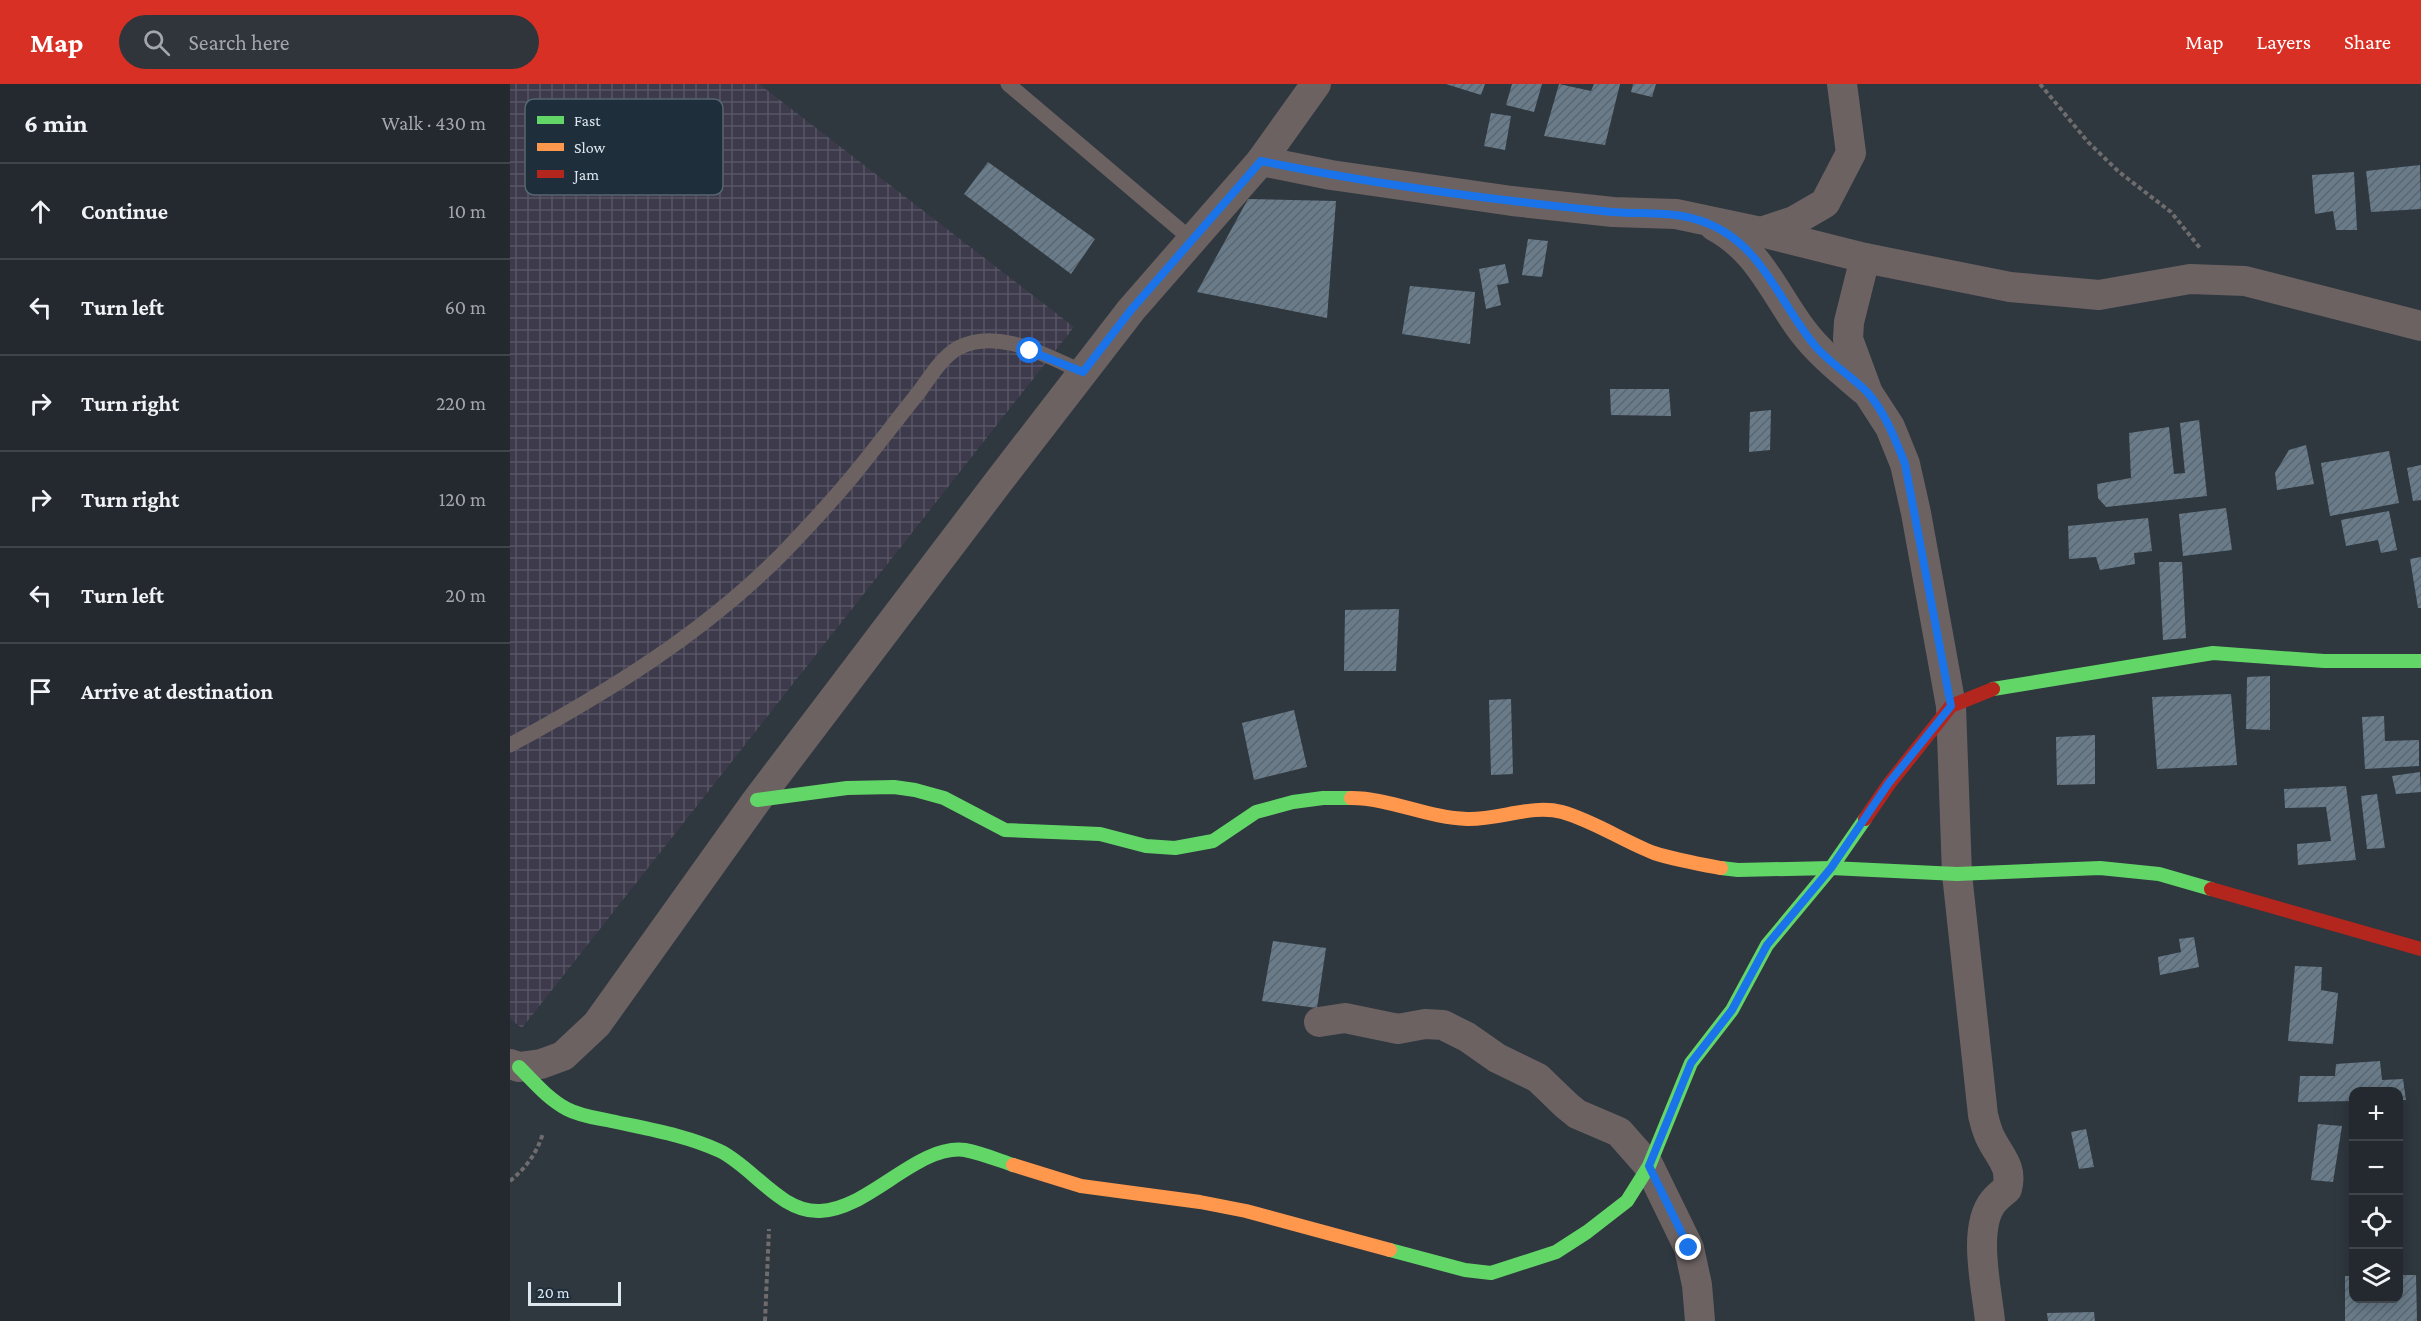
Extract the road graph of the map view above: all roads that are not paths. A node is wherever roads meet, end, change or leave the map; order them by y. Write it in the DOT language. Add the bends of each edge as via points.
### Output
graph roads {
  1 [pos="1008,84"];
  2 [pos="1316,84"];
  3 [pos="1842,84"];
  4 [pos="1261,161"];
  5 [pos="1698,218"];
  6 [pos="1761,231"];
  7 [pos="1192,240"];
  8 [pos="1865,258"];
  9 [pos="2421,326"];
  10 [pos="1083,372"];
  11 [pos="1868,393"];
  12 [pos="2421,662"];
  13 [pos="1951,706"];
  14 [pos="510,745"];
  15 [pos="757,800"];
  16 [pos="1831,868"];
  17 [pos="1957,874"];
  18 [pos="2421,949"];
  19 [pos="1319,1022"];
  20 [pos="514,1066"];
  21 [pos="1649,1166"];
  22 [pos="1700,1321"];
  23 [pos="1990,1321"];
  1 -- 7 [label="lane"];
  2 -- 4 [label="street"];
  3 -- 6 [label="street" via="1851,153 1825,203 1794,221"];
  4 -- 5 [label="street" via="1512,201"];
  4 -- 7 [label="street"];
  5 -- 6 [label="street"];
  5 -- 11 [label="street" via="1724,232 1763,268 1800,328"];
  6 -- 8 [label="street"];
  7 -- 10 [label="street"];
  8 -- 9 [label="street" via="2010,287 2099,295 2190,279 2245,281"];
  8 -- 11 [label="street" via="1848,331 1850,348"];
  10 -- 14 [label="lane" via="997,340 957,348 781,555 718,612 646,667"];
  10 -- 15 [label="street"];
  11 -- 13 [label="street" via="1890,427 1905,464"];
  12 -- 13 [label="street" via="2324,661 2213,653 1994,689"];
  13 -- 16 [label="street" via="1888,784"];
  13 -- 17 [label="street"];
  15 -- 16 [label="street" via="811,792 905,788 938,795 1005,830 1100,834 1164,848 1205,844 1256,812 1323,798 1367,798 1423,813 1468,819 1540,808 1565,813 1655,853 1697,864 1738,870"];
  15 -- 20 [label="street" via="597,1024 563,1056 541,1064"];
  16 -- 17 [label="street"];
  16 -- 21 [label="street" via="1767,945 1732,1010 1691,1063"];
  17 -- 18 [label="street" via="2100,868 2159,874"];
  17 -- 23 [label="street" via="1983,1115 2008,1170 2007,1189 1992,1203 1984,1223 1982,1244"];
  19 -- 21 [label="street" via="1345,1018 1398,1029 1443,1025 1538,1078 1577,1113 1619,1132"];
  20 -- 21 [label="street" via="568,1110 716,1150 749,1168 790,1205 806,1210 840,1207 926,1158 964,1150 1081,1186 1246,1211 1482,1273 1556,1252 1627,1201"];
  21 -- 22 [label="street" via="1689,1248"];
}
